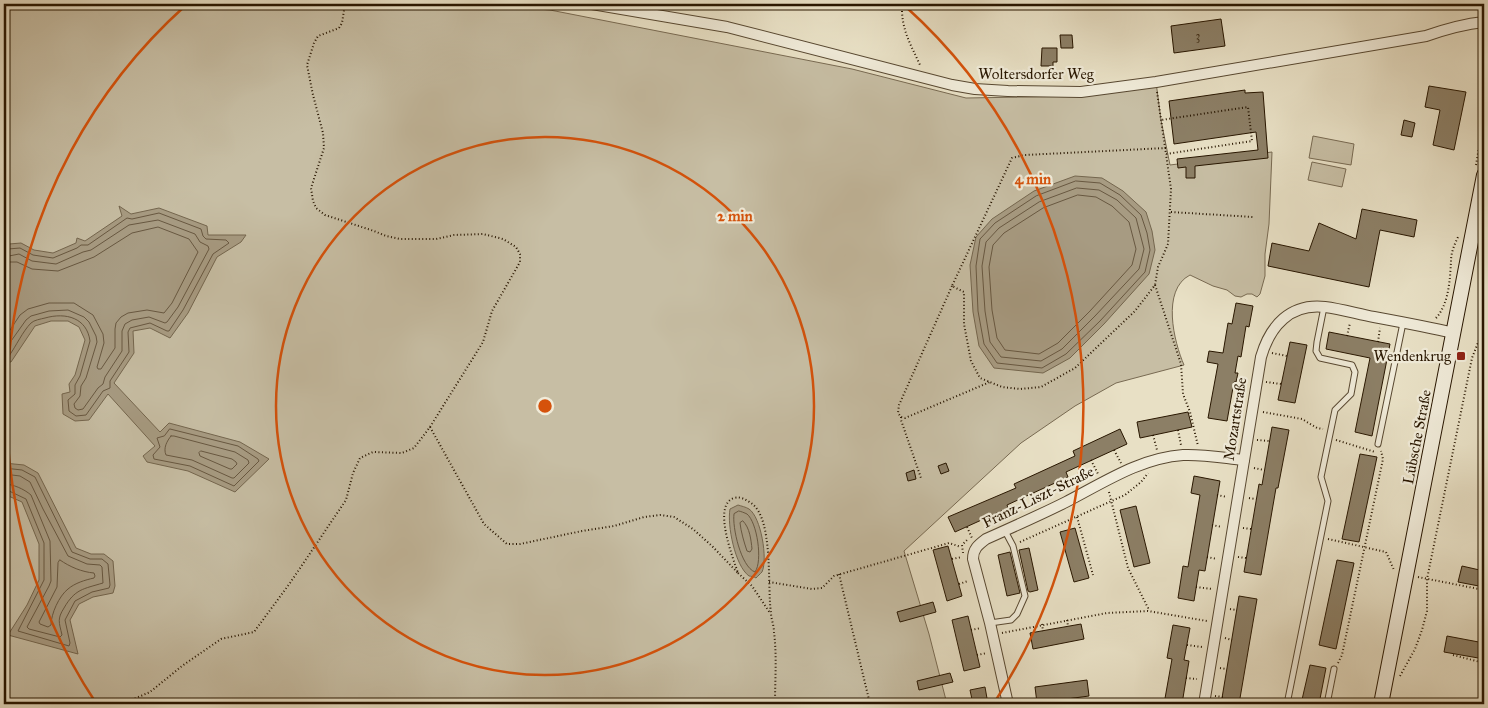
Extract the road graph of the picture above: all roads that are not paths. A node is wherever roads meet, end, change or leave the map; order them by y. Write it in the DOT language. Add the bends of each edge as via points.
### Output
graph roads {
  1 [pos="592,4"];
  2 [pos="1484,22"];
  3 [pos="1484,175"];
  4 [pos="1324,307"];
  5 [pos="1403,322"];
  6 [pos="1454,333"];
  7 [pos="1378,444"];
  8 [pos="1248,464"];
  9 [pos="1003,527"];
  10 [pos="986,626"];
  11 [pos="1334,669"];
  12 [pos="1008,704"];
  13 [pos="1204,704"];
  14 [pos="1287,704"];
  15 [pos="1327,704"];
  16 [pos="1380,704"];
  1 -- 2 [label="street, Woltersdorfer Weg" via="727,27 926,78 1008,91 1081,92 1156,82 1426,36 1469,23"];
  3 -- 6 [label="street, Lübsche Straße"];
  4 -- 5 [label="street, Mozartstraße"];
  4 -- 8 [label="street, Mozartstraße" via="1290,314 1271,331 1265,343"];
  4 -- 14 [label="lane" via="1316,351 1320,358 1352,365 1355,372 1351,394 1335,410 1330,431 1321,477 1328,501"];
  5 -- 6 [label="street, Mozartstraße"];
  5 -- 7 [label="lane"];
  6 -- 16 [label="street, Lübsche Straße"];
  8 -- 9 [label="street, Franz-Liszt-Straße" via="1194,455 1157,456 1102,477 1065,502"];
  8 -- 13 [label="street, Mozartstraße"];
  9 -- 10 [label="street, Franz-Liszt-Straße" via="973,552"];
  9 -- 10 [label="lane" via="1013,546 1025,596 1011,620"];
  10 -- 12 [label="street, Franz-Liszt-Straße" via="993,634"];
  11 -- 15 [label="lane"];
}
